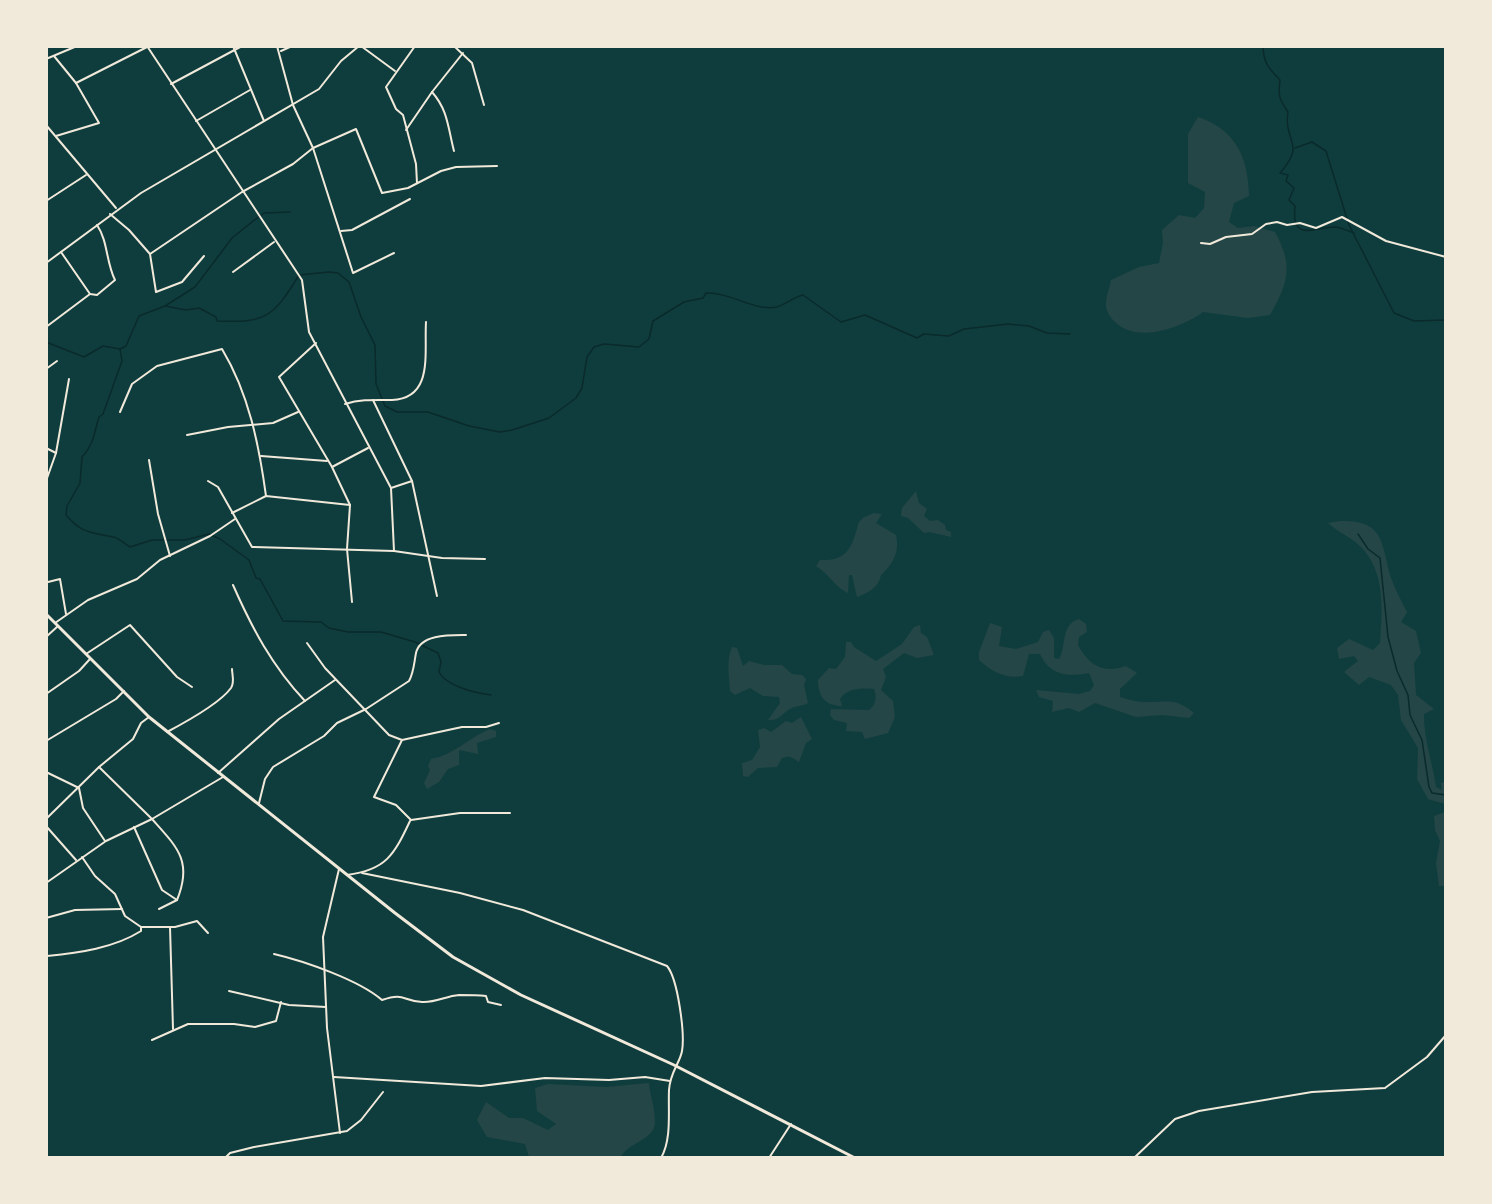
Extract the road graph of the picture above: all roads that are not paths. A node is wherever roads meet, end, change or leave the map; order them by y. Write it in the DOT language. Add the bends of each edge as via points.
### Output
graph roads {
  1 [pos="77,46"];
  2 [pos="242,46"];
  3 [pos="277,46"];
  4 [pos="292,46"];
  5 [pos="360,46"];
  6 [pos="415,46"];
  7 [pos="454,46"];
  8 [pos="147,47"];
  9 [pos="234,48"];
  10 [pos="280,51"];
  11 [pos="463,53"];
  12 [pos="54,56"];
  13 [pos="46,59"];
  14 [pos="396,72"];
  15 [pos="76,83"];
  16 [pos="171,84"];
  17 [pos="250,90"];
  18 [pos="432,92"];
  19 [pos="293,105"];
  20 [pos="484,105"];
  21 [pos="196,120"];
  22 [pos="264,121"];
  23 [pos="46,125"];
  24 [pos="406,130"];
  25 [pos="56,136"];
  26 [pos="313,148"];
  27 [pos="216,150"];
  28 [pos="454,151"];
  29 [pos="497,166"];
  30 [pos="86,175"];
  31 [pos="417,183"];
  32 [pos="242,192"];
  33 [pos="410,199"];
  34 [pos="46,201"];
  35 [pos="116,209"];
  36 [pos="110,214"];
  37 [pos="97,225"];
  38 [pos="340,231"];
  39 [pos="274,242"];
  40 [pos="1201,243"];
  41 [pos="62,252"];
  42 [pos="394,253"];
  43 [pos="150,254"];
  44 [pos="204,256"];
  45 [pos="1446,257"];
  46 [pos="46,263"];
  47 [pos="232,272"];
  48 [pos="90,294"];
  49 [pos="426,322"];
  50 [pos="46,327"];
  51 [pos="316,343"];
  52 [pos="57,361"];
  53 [pos="46,369"];
  54 [pos="69,379"];
  55 [pos="374,400"];
  56 [pos="345,404"];
  57 [pos="120,412"];
  58 [pos="298,412"];
  59 [pos="254,426"];
  60 [pos="187,435"];
  61 [pos="46,448"];
  62 [pos="368,448"];
  63 [pos="56,453"];
  64 [pos="261,456"];
  65 [pos="149,460"];
  66 [pos="327,461"];
  67 [pos="332,467"];
  68 [pos="208,480"];
  69 [pos="46,481"];
  70 [pos="412,481"];
  71 [pos="391,488"];
  72 [pos="266,496"];
  73 [pos="350,505"];
  74 [pos="232,513"];
  75 [pos="235,519"];
  76 [pos="347,549"];
  77 [pos="394,551"];
  78 [pos="170,556"];
  79 [pos="428,556"];
  80 [pos="485,559"];
  81 [pos="48,582"];
  82 [pos="233,585"];
  83 [pos="437,596"];
  84 [pos="352,602"];
  85 [pos="46,614"];
  86 [pos="66,614"];
  87 [pos="57,624"];
  88 [pos="466,635"];
  89 [pos="46,637"];
  90 [pos="307,643"];
  91 [pos="86,654"];
  92 [pos="90,659"];
  93 [pos="232,669"];
  94 [pos="336,680"];
  95 [pos="192,687"];
  96 [pos="124,691"];
  97 [pos="46,694"];
  98 [pos="305,701"];
  99 [pos="366,710"];
  100 [pos="149,717"];
  101 [pos="499,723"];
  102 [pos="167,732"];
  103 [pos="46,741"];
  104 [pos="402,741"];
  105 [pos="99,767"];
  106 [pos="46,772"];
  107 [pos="218,773"];
  108 [pos="223,777"];
  109 [pos="79,788"];
  110 [pos="259,805"];
  111 [pos="510,813"];
  112 [pos="46,819"];
  113 [pos="152,819"];
  114 [pos="411,820"];
  115 [pos="46,826"];
  116 [pos="134,827"];
  117 [pos="106,841"];
  118 [pos="82,857"];
  119 [pos="77,861"];
  120 [pos="339,869"];
  121 [pos="362,873"];
  122 [pos="347,875"];
  123 [pos="46,883"];
  124 [pos="177,900"];
  125 [pos="122,909"];
  126 [pos="159,909"];
  127 [pos="46,918"];
  128 [pos="141,927"];
  129 [pos="170,927"];
  130 [pos="208,933"];
  131 [pos="274,954"];
  132 [pos="47,956"];
  133 [pos="324,972"];
  134 [pos="229,991"];
  135 [pos="281,1002"];
  136 [pos="501,1005"];
  137 [pos="326,1007"];
  138 [pos="173,1029"];
  139 [pos="1446,1035"];
  140 [pos="152,1041"];
  141 [pos="674,1065"];
  142 [pos="334,1077"];
  143 [pos="670,1081"];
  144 [pos="383,1092"];
  145 [pos="791,1124"];
  146 [pos="340,1133"];
  147 [pos="225,1158"];
  148 [pos="661,1158"];
  149 [pos="769,1158"];
  150 [pos="855,1158"];
  151 [pos="1134,1158"];
  1 -- 12 [label="street"];
  2 -- 9 [label="street"];
  3 -- 10 [label="street"];
  4 -- 10 [label="street"];
  5 -- 14 [label="street"];
  5 -- 19 [label="street" via="341,61 319,88"];
  6 -- 14 [label="street"];
  7 -- 11 [label="street"];
  8 -- 15 [label="street"];
  8 -- 16 [label="street"];
  9 -- 16 [label="street"];
  9 -- 17 [label="street"];
  10 -- 19 [label="street"];
  11 -- 18 [label="street"];
  11 -- 20 [label="street" via="472,63"];
  12 -- 13 [label="street"];
  12 -- 15 [label="street"];
  14 -- 24 [label="street" via="386,87 403,115"];
  15 -- 25 [label="street" via="99,123"];
  16 -- 21 [label="street"];
  17 -- 21 [label="street"];
  17 -- 22 [label="street"];
  18 -- 24 [label="street"];
  18 -- 28 [label="street" via="451,124"];
  19 -- 22 [label="street"];
  19 -- 26 [label="street"];
  21 -- 27 [label="street"];
  22 -- 27 [label="street"];
  23 -- 25 [label="street"];
  24 -- 31 [label="street"];
  25 -- 30 [label="street"];
  26 -- 31 [label="street" via="356,129 382,193"];
  26 -- 32 [label="street" via="293,164"];
  26 -- 38 [label="street"];
  27 -- 32 [label="street"];
  27 -- 35 [label="street"];
  29 -- 31 [label="street" via="456,167"];
  30 -- 34 [label="street"];
  30 -- 35 [label="street"];
  32 -- 39 [label="street"];
  32 -- 43 [label="street"];
  33 -- 38 [label="street" via="352,230"];
  35 -- 36 [label="street"];
  36 -- 37 [label="street"];
  36 -- 43 [label="street"];
  37 -- 41 [label="street"];
  37 -- 48 [label="street" via="104,236 115,280 97,296"];
  38 -- 42 [label="street" via="353,273"];
  39 -- 47 [label="street"];
  39 -- 51 [label="street" via="302,280 306,323"];
  40 -- 45 [label="street" via="1252,234 1266,224 1300,223 1316,228 1342,217 1387,241"];
  41 -- 46 [label="street"];
  41 -- 48 [label="street"];
  43 -- 44 [label="street" via="156,292 182,282"];
  48 -- 50 [label="street"];
  49 -- 55 [label="street" via="420,388 406,398"];
  51 -- 56 [label="street"];
  51 -- 58 [label="street" via="279,377"];
  52 -- 53 [label="street"];
  54 -- 63 [label="street"];
  55 -- 56 [label="street"];
  55 -- 70 [label="street"];
  56 -- 62 [label="street"];
  57 -- 59 [label="street" via="132,384 158,366 222,350 233,367"];
  58 -- 59 [label="street"];
  58 -- 66 [label="street"];
  59 -- 60 [label="street"];
  59 -- 64 [label="street"];
  61 -- 63 [label="street"];
  62 -- 67 [label="street"];
  62 -- 71 [label="street"];
  63 -- 69 [label="street"];
  64 -- 66 [label="street"];
  64 -- 72 [label="street"];
  65 -- 78 [label="street"];
  66 -- 67 [label="street"];
  67 -- 73 [label="street"];
  68 -- 74 [label="street" via="218,487"];
  70 -- 71 [label="street"];
  70 -- 79 [label="street"];
  71 -- 77 [label="street"];
  72 -- 73 [label="street"];
  72 -- 74 [label="street"];
  73 -- 76 [label="street"];
  74 -- 75 [label="street"];
  75 -- 76 [label="street" via="252,547"];
  75 -- 78 [label="street"];
  76 -- 77 [label="street"];
  76 -- 84 [label="street"];
  77 -- 79 [label="street"];
  78 -- 86 [label="street" via="136,579"];
  79 -- 80 [label="street"];
  79 -- 83 [label="street"];
  81 -- 86 [label="street" via="60,579"];
  82 -- 98 [label="street" via="260,643"];
  85 -- 87 [label="main road"];
  86 -- 87 [label="street"];
  87 -- 89 [label="street"];
  87 -- 91 [label="main road"];
  88 -- 99 [label="street" via="422,642 409,681"];
  90 -- 94 [label="street"];
  91 -- 92 [label="main road"];
  91 -- 95 [label="street" via="130,626 177,677"];
  92 -- 96 [label="main road"];
  92 -- 97 [label="street" via="80,671"];
  93 -- 102 [label="street" via="229,690 189,721"];
  94 -- 98 [label="street"];
  94 -- 99 [label="street"];
  96 -- 100 [label="main road"];
  96 -- 103 [label="street"];
  98 -- 107 [label="street"];
  99 -- 104 [label="street" via="380,729"];
  99 -- 110 [label="street" via="338,723 273,767 265,779"];
  100 -- 102 [label="main road"];
  100 -- 105 [label="street" via="141,723 133,740"];
  101 -- 104 [label="street"];
  102 -- 107 [label="main road"];
  104 -- 114 [label="street" via="374,797 396,805"];
  105 -- 109 [label="street"];
  105 -- 113 [label="street"];
  106 -- 109 [label="street"];
  107 -- 108 [label="main road"];
  108 -- 110 [label="main road"];
  108 -- 113 [label="street"];
  109 -- 112 [label="street"];
  109 -- 117 [label="street" via="83,808"];
  110 -- 120 [label="main road"];
  111 -- 114 [label="street" via="460,813"];
  113 -- 116 [label="street"];
  113 -- 124 [label="street" via="179,849 185,881"];
  114 -- 121 [label="street" via="380,867"];
  115 -- 119 [label="street"];
  116 -- 117 [label="street"];
  116 -- 124 [label="street" via="162,890"];
  117 -- 118 [label="street"];
  118 -- 119 [label="street"];
  118 -- 125 [label="street" via="94,876 115,894"];
  119 -- 123 [label="street"];
  120 -- 122 [label="main road"];
  120 -- 133 [label="street" via="325,929"];
  121 -- 122 [label="street"];
  121 -- 141 [label="street" via="524,910 667,966 673,979 683,1041 682,1054"];
  122 -- 141 [label="main road" via="475,970"];
  124 -- 126 [label="street"];
  125 -- 127 [label="street" via="75,910"];
  125 -- 128 [label="street" via="125,916"];
  128 -- 129 [label="street"];
  128 -- 132 [label="street" via="129,939"];
  129 -- 130 [label="street" via="197,921"];
  129 -- 138 [label="street"];
  131 -- 133 [label="street" via="301,960"];
  133 -- 136 [label="street" via="373,992 382,1000 399,995 434,1002 476,995"];
  133 -- 137 [label="street"];
  134 -- 135 [label="street"];
  135 -- 137 [label="street"];
  135 -- 138 [label="street" via="276,1021 262,1026 188,1024"];
  137 -- 142 [label="street"];
  138 -- 140 [label="street"];
  139 -- 151 [label="street" via="1427,1057 1385,1088 1312,1092 1199,1111 1174,1119"];
  141 -- 143 [label="street"];
  141 -- 145 [label="main road"];
  142 -- 143 [label="street" via="481,1086 545,1078 645,1077"];
  142 -- 146 [label="street"];
  143 -- 148 [label="street" via="667,1138"];
  144 -- 146 [label="street" via="361,1120"];
  145 -- 149 [label="street"];
  145 -- 150 [label="main road"];
  146 -- 147 [label="street" via="254,1147"];
}
